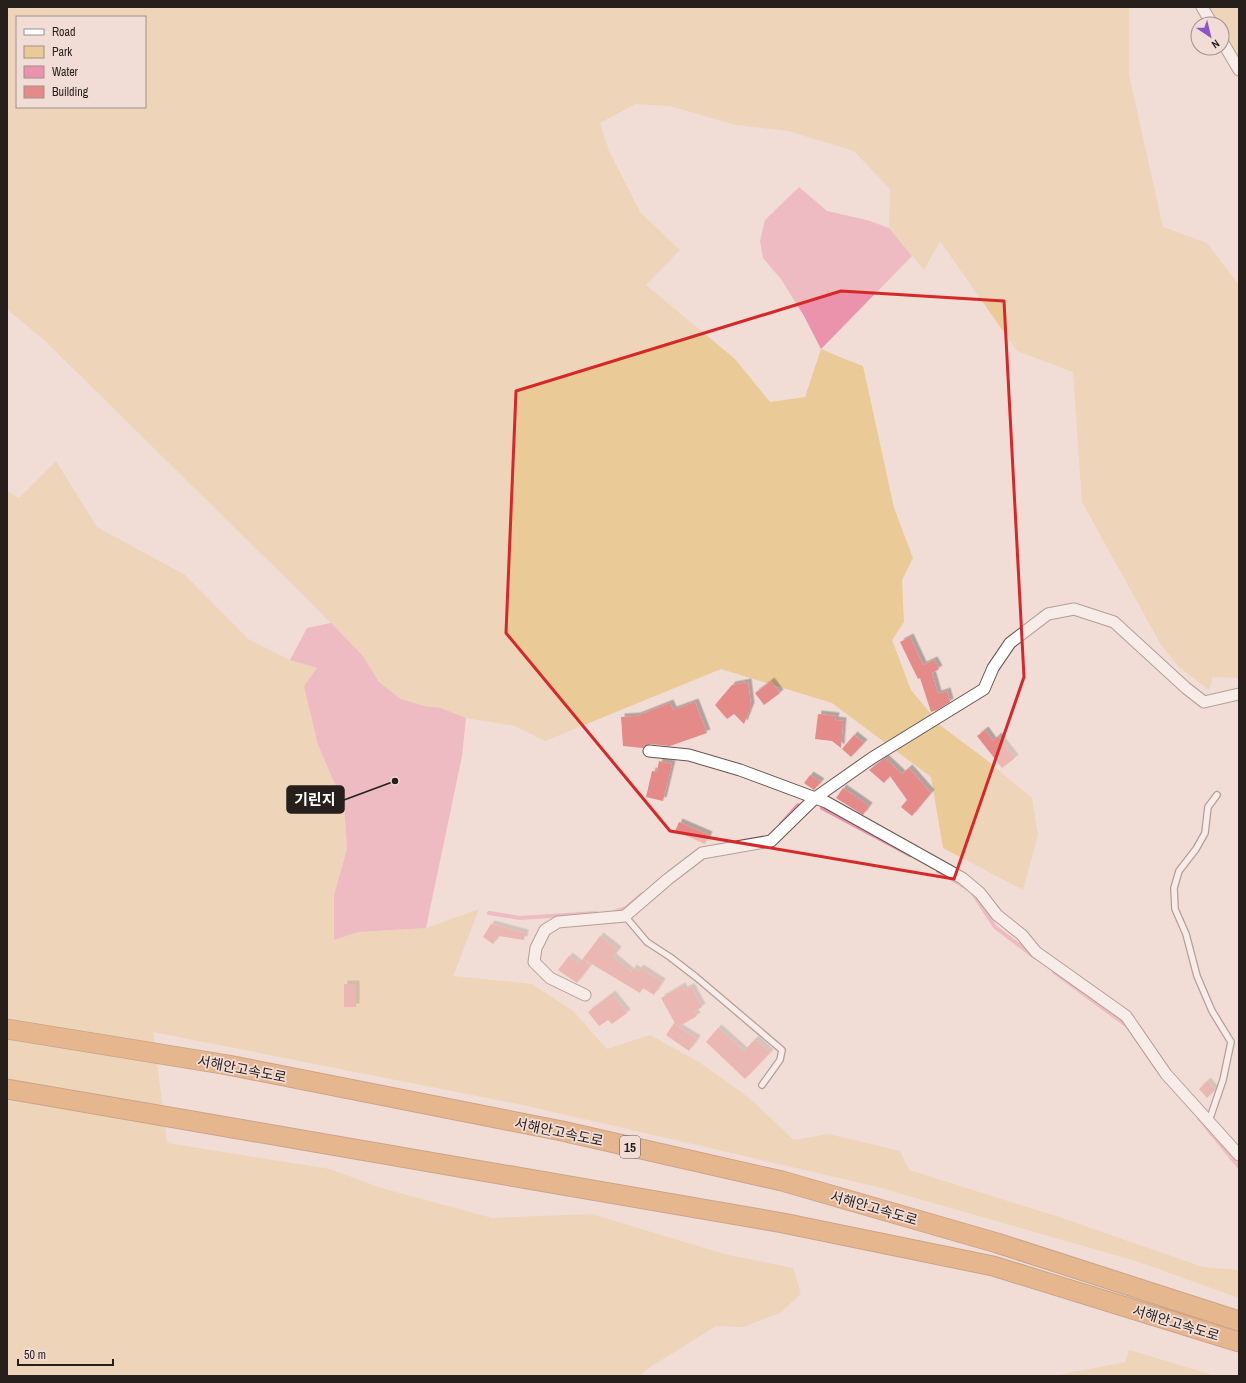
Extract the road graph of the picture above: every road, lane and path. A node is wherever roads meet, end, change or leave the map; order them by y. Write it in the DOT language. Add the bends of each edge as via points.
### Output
graph roads {
  1 [pos="1202,7"];
  2 [pos="1207,16"];
  3 [pos="1230,55"];
  4 [pos="1239,70"];
  5 [pos="1239,694"];
  6 [pos="649,751"];
  7 [pos="1217,795"];
  8 [pos="815,798"];
  9 [pos="625,916"];
  10 [pos="585,995"];
  11 [pos="7,1029"];
  12 [pos="762,1085"];
  13 [pos="7,1089"];
  14 [pos="1209,1121"];
  15 [pos="1239,1155"];
  16 [pos="1239,1321"];
  17 [pos="1239,1342"];
  1 -- 2 [label="street"];
  3 -- 4 [label="street"];
  5 -- 8 [label="street" via="1204,702 1114,622 1074,609 1048,614 1010,643 993,668 984,689 872,758"];
  6 -- 8 [label="street" via="697,757"];
  7 -- 14 [label="lane" via="1208,807 1205,833 1179,871 1174,888 1175,910 1186,934 1197,976 1212,1011 1231,1042 1223,1080"];
  8 -- 9 [label="street" via="771,841 702,853"];
  8 -- 14 [label="street" via="962,878 980,893 997,915 1022,934 1036,952 1126,1016 1166,1074"];
  9 -- 10 [label="street" via="558,922 546,930 536,948 534,962 550,978"];
  9 -- 12 [label="lane" via="647,942 696,977 782,1050 780,1060"];
  11 -- 16 [label="highway, 서해안고속도로 / 15" via="228,1065 562,1131 782,1181 996,1243"];
  13 -- 17 [label="highway, 서해안고속도로" via="783,1223 993,1266"];
  14 -- 15 [label="street"];
}
